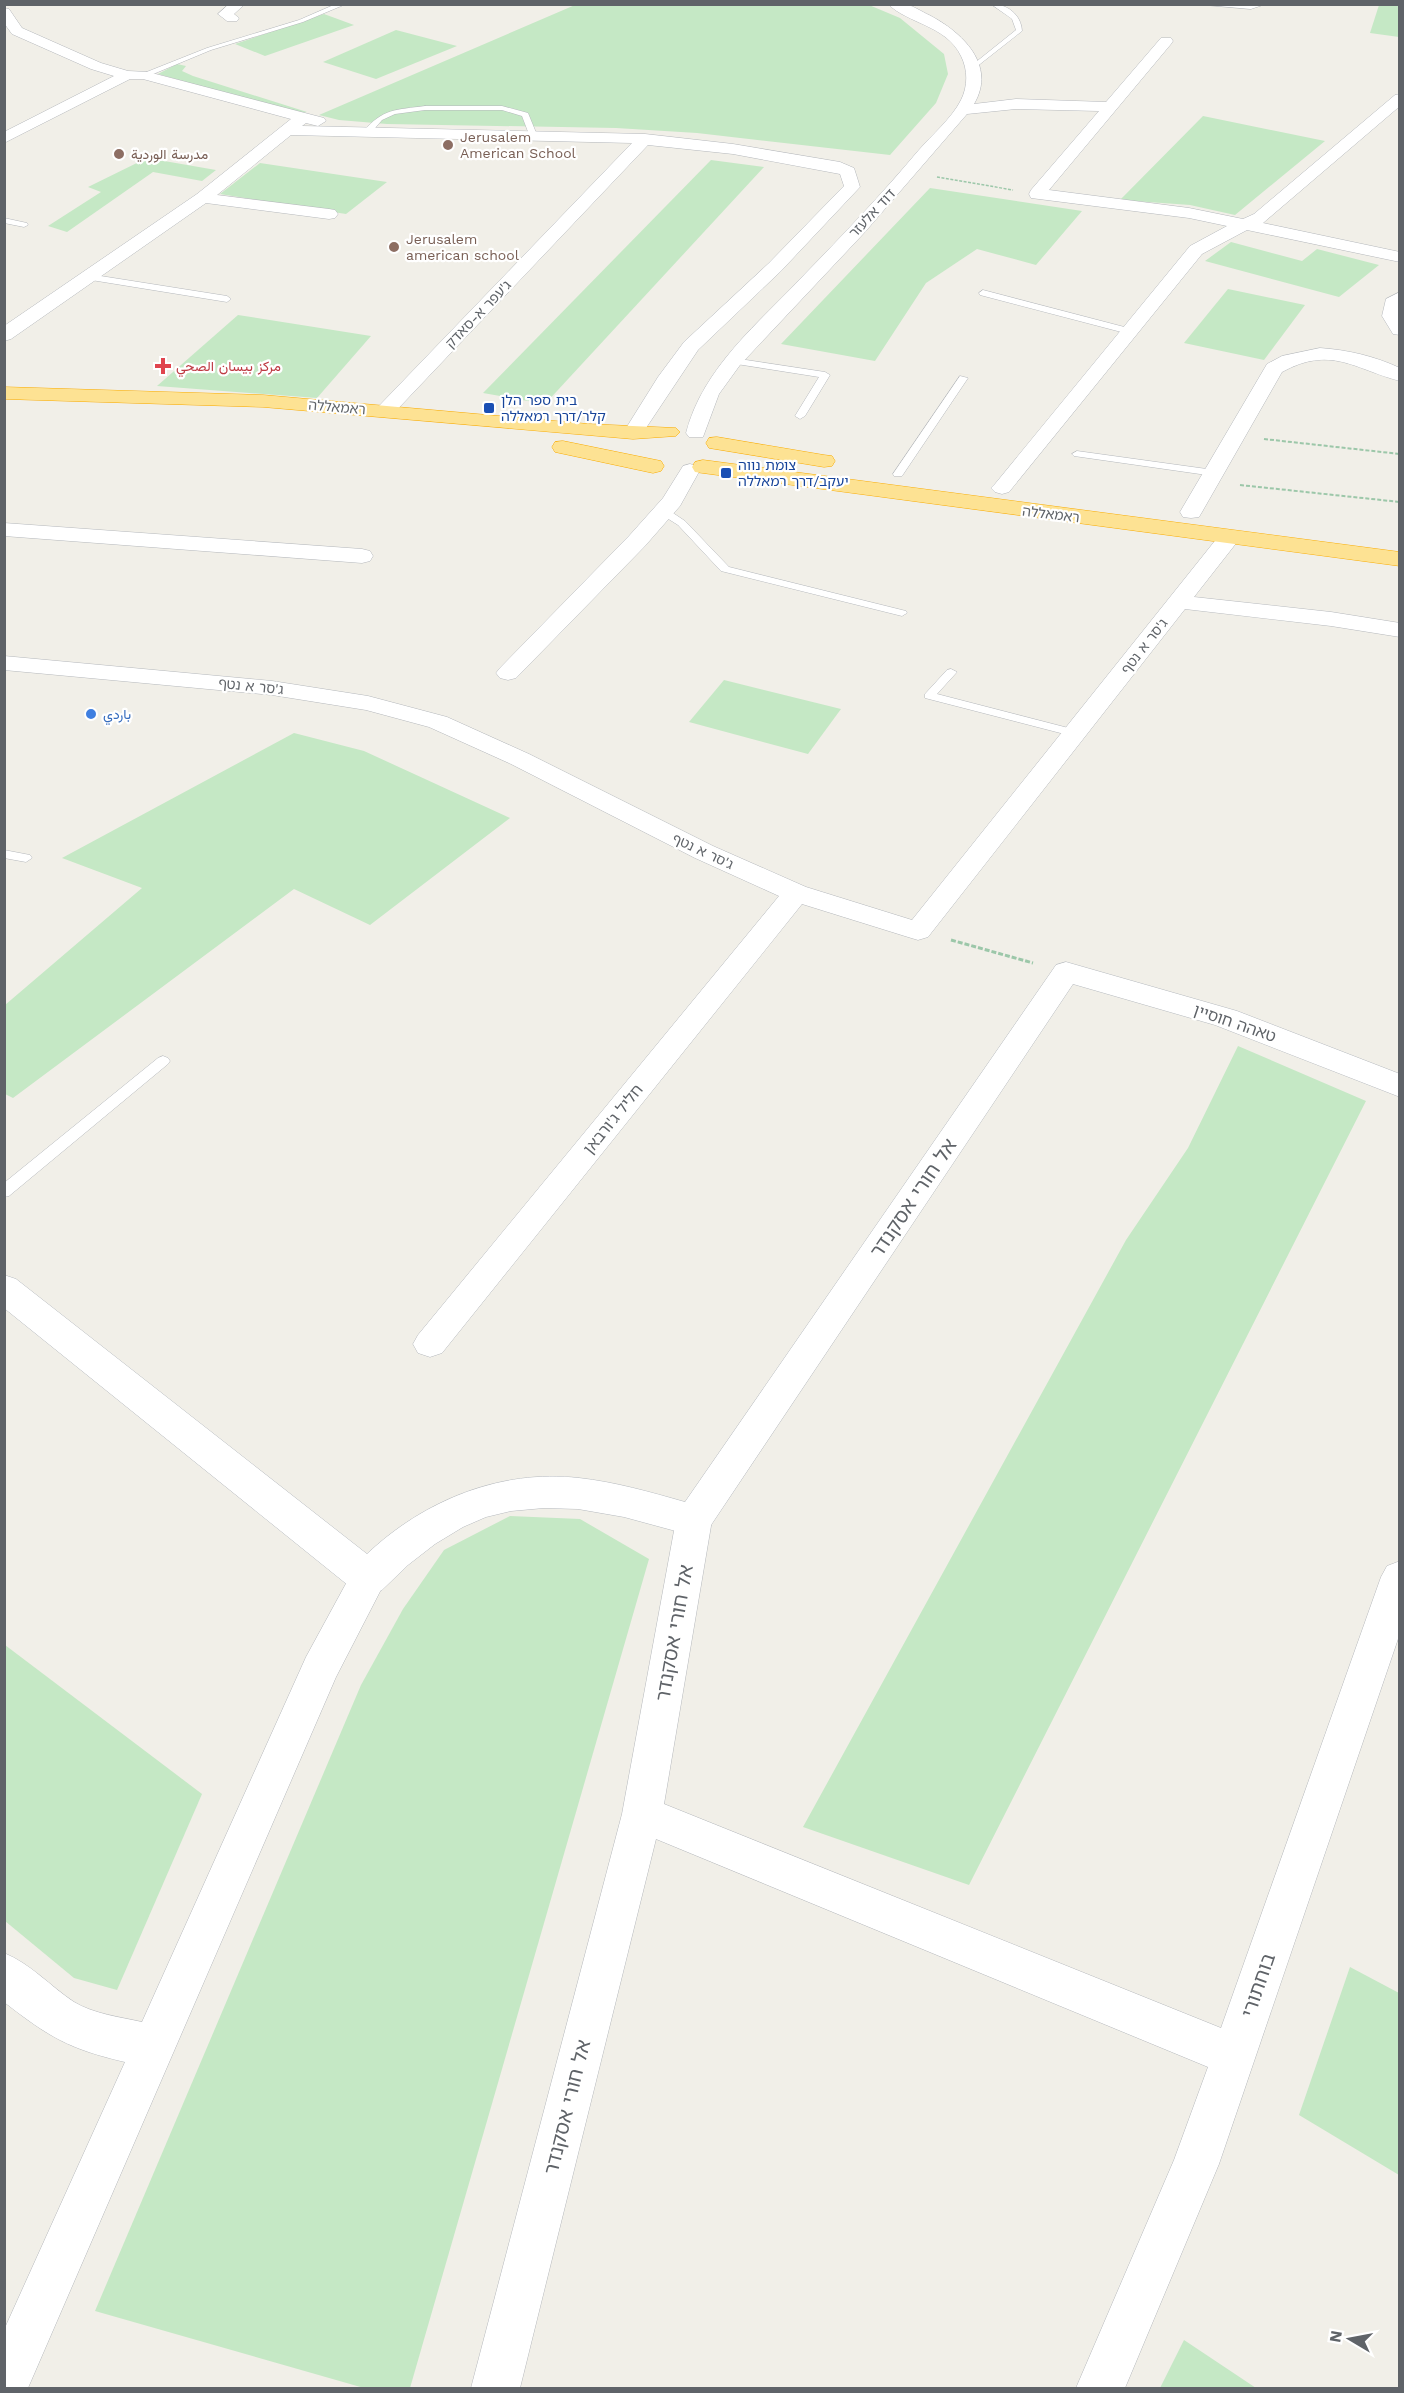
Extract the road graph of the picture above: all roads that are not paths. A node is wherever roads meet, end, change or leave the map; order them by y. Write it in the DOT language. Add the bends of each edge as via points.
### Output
graph roads {
  1 [pos="343,4"];
  2 [pos="895,4"];
  3 [pos="994,4"];
  4 [pos="1197,4"];
  5 [pos="1263,4"];
  6 [pos="4,12"];
  7 [pos="230,36"];
  8 [pos="240,39"];
  9 [pos="1166,41"];
  10 [pos="973,67"];
  11 [pos="135,75"];
  12 [pos="1400,98"];
  13 [pos="1111,107"];
  14 [pos="961,110"];
  15 [pos="302,118"];
  16 [pos="289,130"];
  17 [pos="360,131"];
  18 [pos="533,135"];
  19 [pos="4,138"];
  20 [pos="645,139"];
  21 [pos="203,198"];
  22 [pos="329,214"];
  23 [pos="4,220"];
  24 [pos="24,225"];
  25 [pos="1244,225"];
  26 [pos="1400,257"];
  27 [pos="88,277"];
  28 [pos="983,293"];
  29 [pos="1400,297"];
  30 [pos="227,299"];
  31 [pos="1400,330"];
  32 [pos="1129,331"];
  33 [pos="4,335"];
  34 [pos="733,362"];
  35 [pos="1400,375"];
  36 [pos="963,378"];
  37 [pos="4,393"];
  38 [pos="4,411"];
  39 [pos="385,411"];
  40 [pos="800,416"];
  41 [pos="669,432"];
  42 [pos="696,433"];
  43 [pos="633,434"];
  44 [pos="717,443"];
  45 [pos="1077,454"];
  46 [pos="653,466"];
  47 [pos="697,468"];
  48 [pos="898,474"];
  49 [pos="1212,477"];
  50 [pos="1002,488"];
  51 [pos="663,511"];
  52 [pos="1191,512"];
  53 [pos="4,529"];
  54 [pos="1230,537"];
  55 [pos="1400,538"];
  56 [pos="362,556"];
  57 [pos="1400,559"];
  58 [pos="1179,602"];
  59 [pos="902,613"];
  60 [pos="1400,630"];
  61 [pos="4,663"];
  62 [pos="951,672"];
  63 [pos="508,673"];
  64 [pos="1076,733"];
  65 [pos="4,854"];
  66 [pos="26,858"];
  67 [pos="796,893"];
  68 [pos="1066,972"];
  69 [pos="163,1061"];
  70 [pos="1400,1086"];
  71 [pos="4,1192"];
  72 [pos="4,1288"];
  73 [pos="430,1344"];
  74 [pos="694,1520"];
  75 [pos="1400,1577"];
  76 [pos="368,1578"];
  77 [pos="642,1814"];
  78 [pos="4,1974"];
  79 [pos="154,2048"];
  80 [pos="1233,2055"];
  81 [pos="4,2387"];
  82 [pos="495,2388"];
  83 [pos="1101,2388"];
  1 -- 8 [label="lane"];
  2 -- 10 [label="street" via="956,40"];
  3 -- 10 [label="lane" via="1017,19 1019,31"];
  4 -- 5 [label="lane"];
  6 -- 11 [label="street" via="17,31 96,66"];
  7 -- 8 [label="lane"];
  8 -- 11 [label="lane"];
  9 -- 13 [label="street"];
  10 -- 14 [label="street, דוד אלעזר" via="972,92"];
  11 -- 15 [label="street"];
  11 -- 19 [label="street"];
  12 -- 25 [label="street" via="1260,218"];
  13 -- 14 [label="street" via="1016,105"];
  13 -- 25 [label="street" via="1037,194 1189,213"];
  14 -- 34 [label="street, דוד אלעזר" via="909,173"];
  15 -- 16 [label="street"];
  15 -- 17 [label="street"];
  16 -- 17 [label="street"];
  16 -- 21 [label="street"];
  17 -- 18 [label="street"];
  17 -- 18 [label="lane" via="394,112 501,108 525,115"];
  18 -- 20 [label="street"];
  20 -- 39 [label="street, ג'עפר א-סאדק"];
  20 -- 43 [label="street" via="840,167 848,171 852,187 692,346"];
  21 -- 22 [label="street"];
  21 -- 27 [label="street"];
  23 -- 24 [label="lane"];
  25 -- 26 [label="street"];
  25 -- 32 [label="street" via="1196,250"];
  27 -- 30 [label="lane"];
  27 -- 33 [label="street"];
  28 -- 32 [label="lane"];
  29 -- 31 [label="street" via="1392,303 1390,316"];
  32 -- 50 [label="street"];
  34 -- 40 [label="lane" via="825,375"];
  34 -- 42 [label="street, דוד אלעזר" via="704,403"];
  35 -- 49 [label="street" via="1374,362 1341,355 1305,355 1285,360 1274,368"];
  36 -- 48 [label="lane"];
  37 -- 39 [label="highway, ראמאללה" via="263,401"];
  38 -- 46 [label="highway, ראמאללה" via="380,426 548,445"];
  39 -- 43 [label="highway, ראמאללה"];
  41 -- 42 [label="highway, ראמאללה"];
  41 -- 43 [label="highway, ראמאללה"];
  41 -- 46 [label="highway" via="646,440 640,447 644,460"];
  42 -- 44 [label="highway, ראמאללה"];
  44 -- 47 [label="highway" via="721,449 719,456"];
  44 -- 48 [label="highway, ראמאללה"];
  45 -- 49 [label="lane"];
  46 -- 47 [label="highway, ראמאללה"];
  47 -- 51 [label="street"];
  47 -- 54 [label="highway, ראמאללה"];
  48 -- 50 [label="highway, ראמאללה"];
  49 -- 52 [label="street"];
  50 -- 52 [label="highway, ראמאללה"];
  51 -- 59 [label="lane" via="693,531 710,558 725,568"];
  51 -- 63 [label="street"];
  52 -- 55 [label="highway, ראמאללה"];
  53 -- 56 [label="street"];
  54 -- 57 [label="highway, ראמאללה"];
  54 -- 58 [label="street, ג'סר א נטף"];
  58 -- 60 [label="street"];
  58 -- 64 [label="street, ג'סר א נטף"];
  61 -- 67 [label="street, ג'סר א נטף" via="272,688 368,703 438,722"];
  62 -- 64 [label="lane" via="929,696"];
  64 -- 67 [label="street, ג'סר א נטף" via="918,932"];
  65 -- 66 [label="lane"];
  67 -- 73 [label="street, חליל ג'ורבאן"];
  68 -- 70 [label="street, טאהה חוסיין" via="1226,1018"];
  68 -- 74 [label="street, אל חורי אסקנדר"];
  69 -- 71 [label="lane"];
  72 -- 76 [label="street"];
  74 -- 76 [label="street" via="612,1498 555,1492 498,1496 457,1511 428,1528 395,1550"];
  74 -- 77 [label="street, אל חורי אסקנדר"];
  75 -- 80 [label="street, בוחתורי"];
  76 -- 79 [label="street" via="320,1669"];
  77 -- 80 [label="street"];
  77 -- 82 [label="street, אל חורי אסקנדר"];
  78 -- 79 [label="street" via="59,2017 86,2031"];
  79 -- 81 [label="street"];
  80 -- 83 [label="street, בוחתורי" via="1196,2164"];
}
